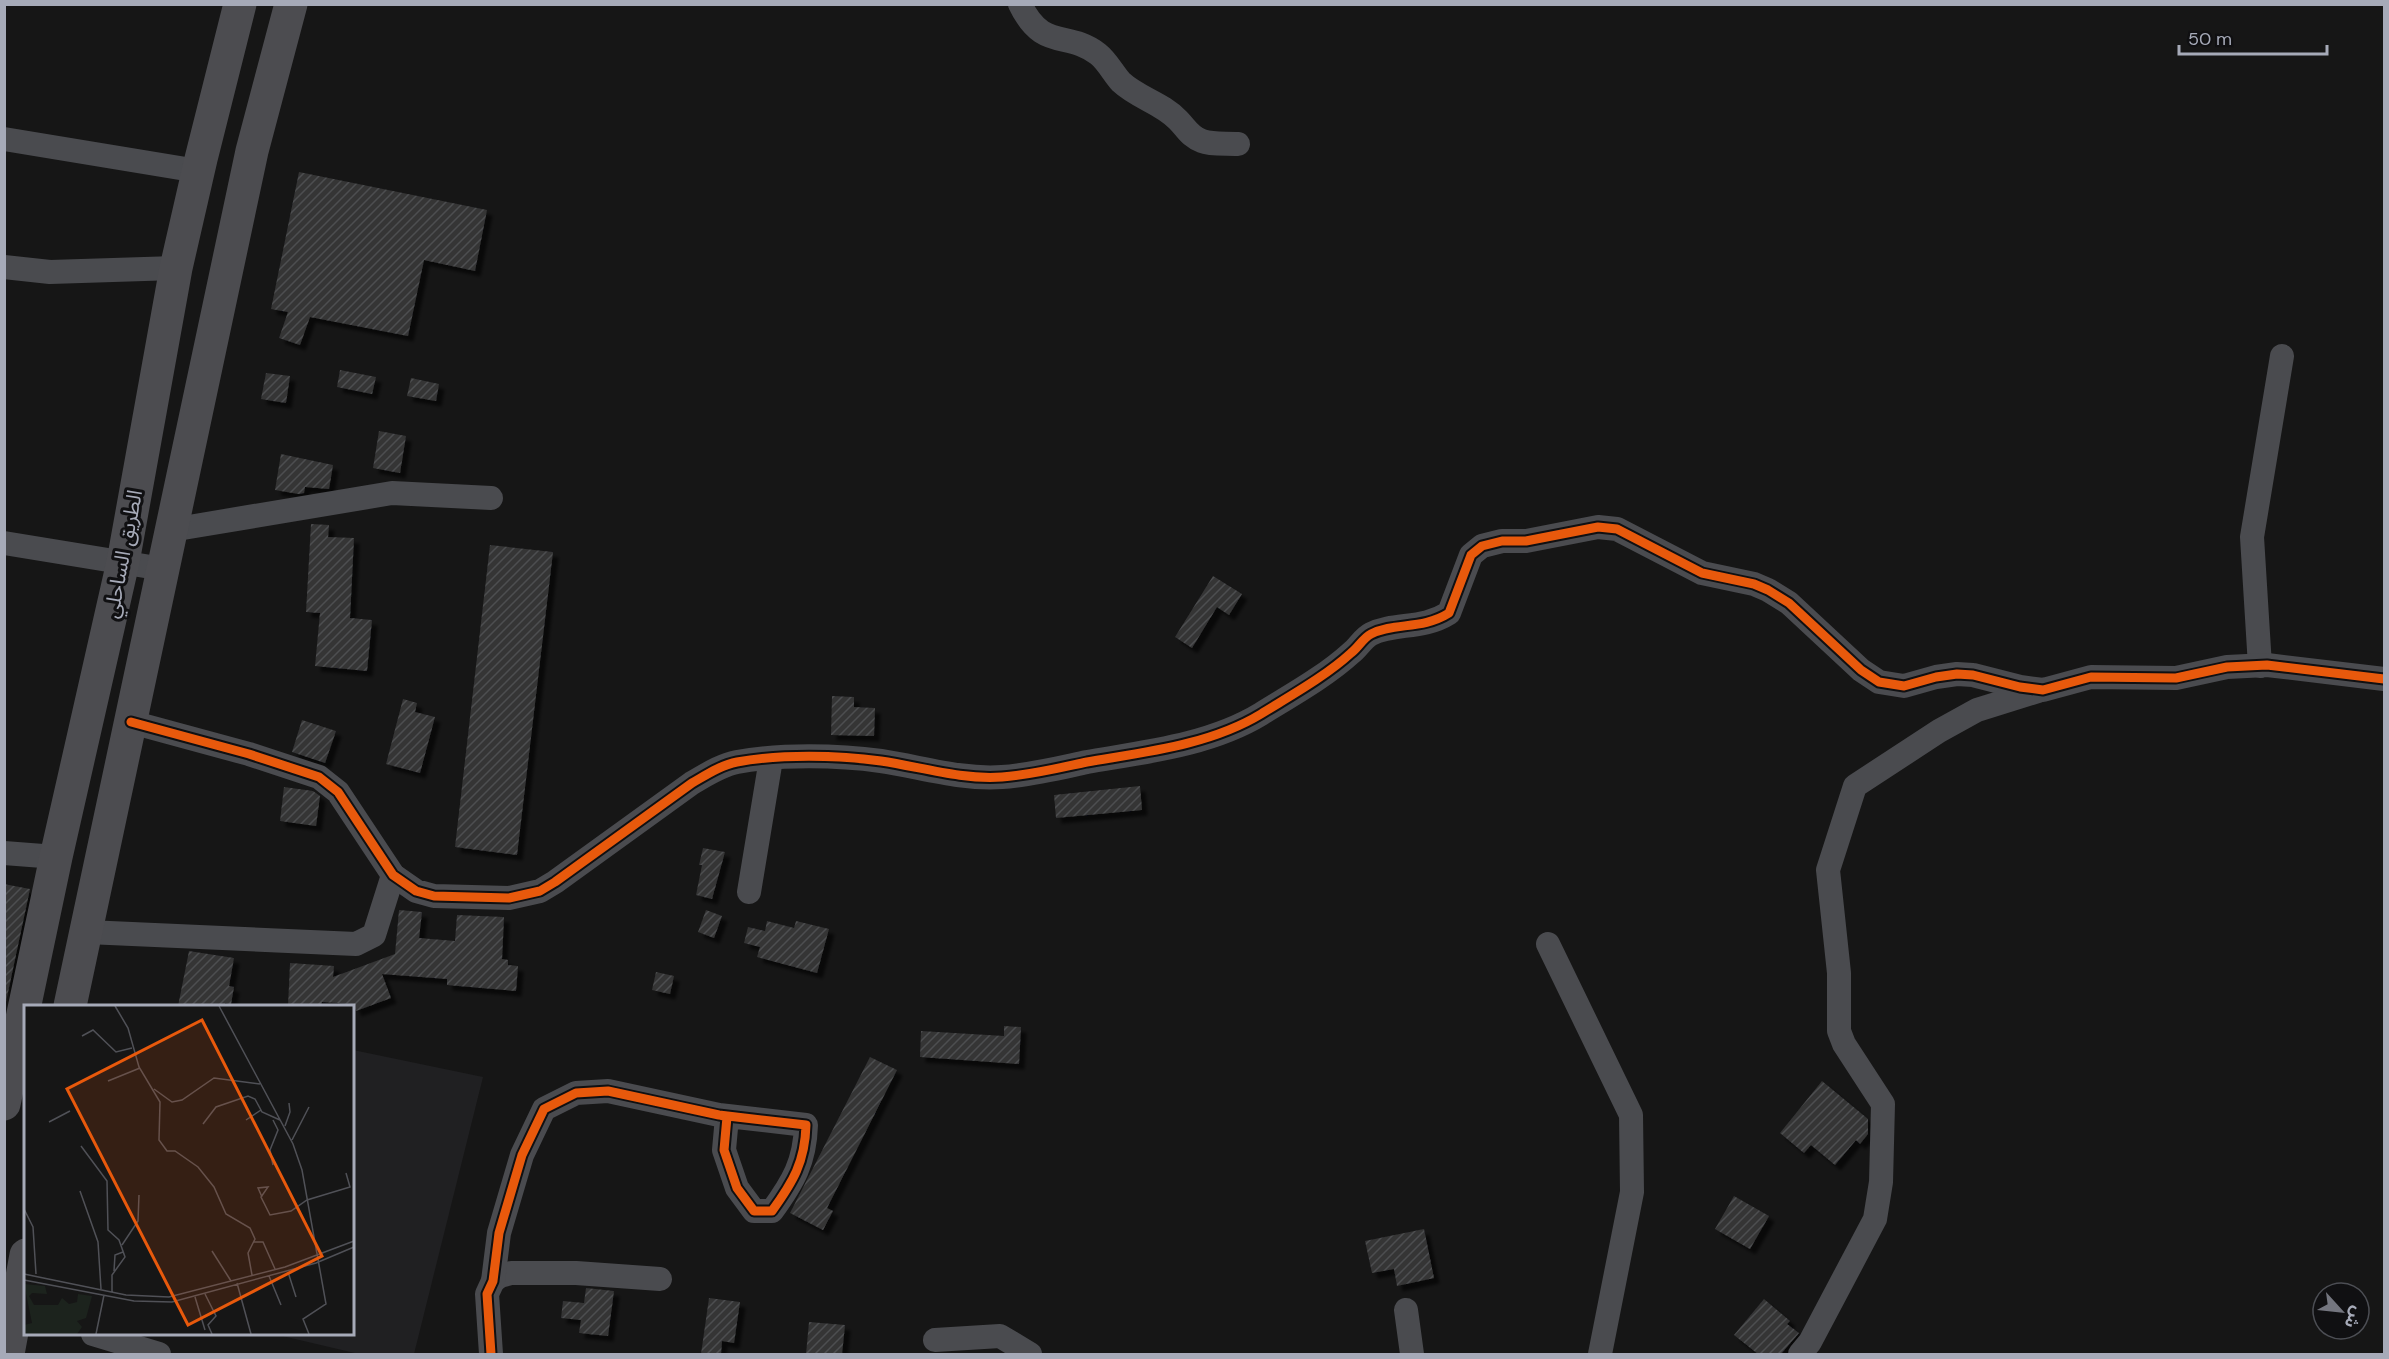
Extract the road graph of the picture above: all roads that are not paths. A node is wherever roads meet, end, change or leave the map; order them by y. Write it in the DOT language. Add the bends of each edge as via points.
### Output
graph roads {
  1 [pos="240,4"];
  2 [pos="291,4"];
  3 [pos="1020,4"];
  4 [pos="4,139"];
  5 [pos="1238,144"];
  6 [pos="198,171"];
  7 [pos="4,267"];
  8 [pos="176,268"];
  9 [pos="2282,356"];
  10 [pos="491,498"];
  11 [pos="171,530"];
  12 [pos="4,543"];
  13 [pos="123,562"];
  14 [pos="163,569"];
  15 [pos="2259,666"];
  16 [pos="2385,679"];
  17 [pos="2043,690"];
  18 [pos="131,722"];
  19 [pos="771,759"];
  20 [pos="4,853"];
  21 [pos="56,857"];
  22 [pos="393,874"];
  23 [pos="749,892"];
  24 [pos="87,932"];
  25 [pos="1548,944"];
  26 [pos="70,1005"];
  27 [pos="13,1021"];
  28 [pos="4,1104"];
  29 [pos="719,1115"];
  30 [pos="24,1264"];
  31 [pos="660,1279"];
  32 [pos="493,1281"];
  33 [pos="16,1301"];
  34 [pos="1406,1310"];
  35 [pos="96,1335"];
  36 [pos="935,1340"];
  37 [pos="8,1354"];
  38 [pos="159,1354"];
  39 [pos="491,1354"];
  40 [pos="1030,1354"];
  41 [pos="1412,1354"];
  42 [pos="1600,1354"];
  43 [pos="1800,1354"];
  1 -- 6 [label="highway, الطريق الساحلي"];
  2 -- 11 [label="highway, الطريق الساحلي" via="252,152"];
  3 -- 5 [label="street" via="1042,34 1100,55 1120,81 1166,110 1189,134 1202,141"];
  4 -- 6 [label="street"];
  6 -- 8 [label="highway, الطريق الساحلي"];
  7 -- 8 [label="street" via="50,272"];
  8 -- 13 [label="highway, الطريق الساحلي"];
  9 -- 15 [label="street" via="2252,537"];
  10 -- 11 [label="street" via="392,493"];
  11 -- 14 [label="highway, الطريق الساحلي"];
  12 -- 13 [label="street"];
  13 -- 14 [label="street"];
  13 -- 21 [label="highway, الطريق الساحلي"];
  14 -- 18 [label="highway, الطريق الساحلي"];
  15 -- 16 [label="street"];
  15 -- 17 [label="street" via="2227,667 2176,678 2091,677"];
  17 -- 19 [label="street" via="1957,674 1904,686 1879,682 1789,603 1768,590 1702,573 1617,529 1598,527 1482,546 1472,555 1449,613 1429,623 1369,635 1351,654 1258,716 1226,731 1129,755 1002,777 962,776 842,758"];
  17 -- 43 [label="street" via="1977,710 1855,786 1828,870 1839,974 1839,1031 1883,1104 1881,1182 1875,1219"];
  18 -- 22 [label="street" via="319,777 338,792"];
  18 -- 24 [label="highway, الطريق الساحلي"];
  19 -- 22 [label="street" via="735,762 714,770 540,891 509,898 434,896 405,885"];
  19 -- 23 [label="street"];
  20 -- 21 [label="street"];
  21 -- 27 [label="highway, الطريق الساحلي"];
  22 -- 24 [label="street" via="374,935 356,944"];
  24 -- 26 [label="highway, الطريق الساحلي"];
  25 -- 42 [label="street" via="1631,1115 1632,1192"];
  27 -- 28 [label="highway, الطريق الساحلي"];
  29 -- 29 [label="street" via="728,1117 724,1150 736,1188 754,1211 772,1210 792,1184 805,1146 806,1125"];
  29 -- 32 [label="street" via="608,1090 576,1093 544,1109 522,1155 499,1233"];
  30 -- 33 [label="highway"];
  31 -- 32 [label="street" via="511,1273"];
  32 -- 39 [label="street" via="487,1294"];
  33 -- 37 [label="highway"];
  34 -- 41 [label="street"];
  35 -- 38 [label="street"];
  36 -- 40 [label="street" via="1000,1336"];
}
